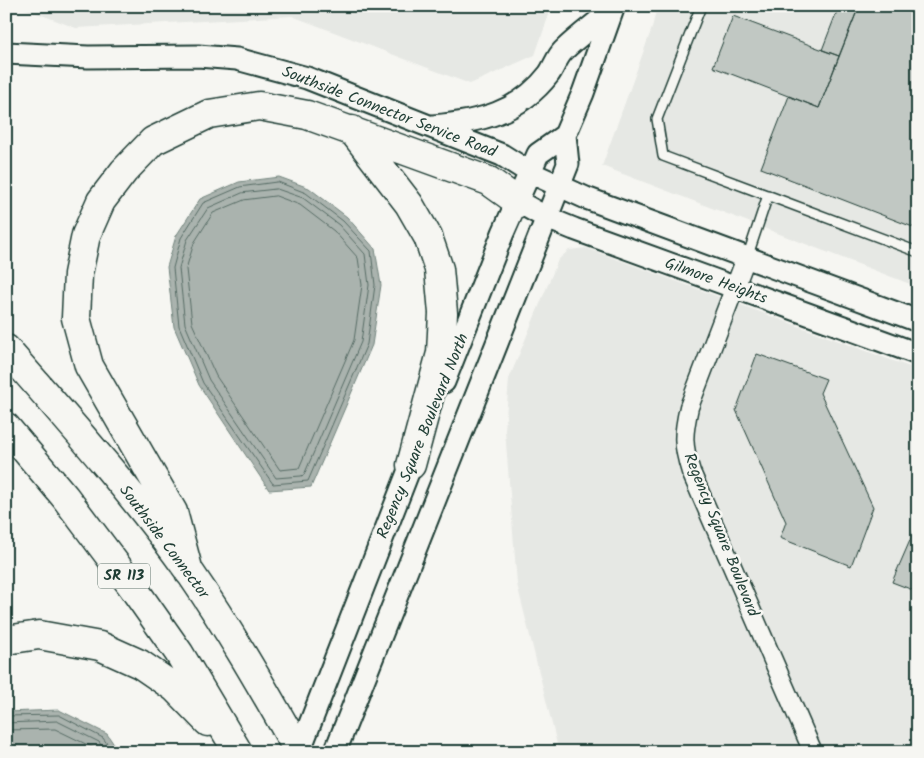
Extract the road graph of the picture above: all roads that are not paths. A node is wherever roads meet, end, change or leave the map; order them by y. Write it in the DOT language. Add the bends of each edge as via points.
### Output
graph roads {
  1 [pos="701,6"];
  2 [pos="614,7"];
  3 [pos="6,53"];
  4 [pos="426,126"];
  5 [pos="352,130"];
  6 [pos="565,135"];
  7 [pos="529,172"];
  8 [pos="560,185"];
  9 [pos="768,195"];
  10 [pos="516,201"];
  11 [pos="547,218"];
  12 [pos="918,252"];
  13 [pos="746,258"];
  14 [pos="735,288"];
  15 [pos="918,321"];
  16 [pos="6,349"];
  17 [pos="918,354"];
  18 [pos="6,427"];
  19 [pos="410,465"];
  20 [pos="189,572"];
  21 [pos="6,640"];
  22 [pos="231,741"];
  23 [pos="299,752"];
  24 [pos="336,752"];
  25 [pos="813,752"];
  1 -- 9 [label="lane" via="657,119 664,156"];
  2 -- 4 [label="street" via="562,52 549,74 520,102 484,118"];
  2 -- 6 [label="street"];
  3 -- 4 [label="street, Southside Connector Service Road" via="237,59 307,78"];
  4 -- 7 [label="street, Southside Connector Service Road" via="502,155"];
  5 -- 10 [label="highway" via="489,181"];
  5 -- 19 [label="highway" via="409,204 428,237 439,269 443,313 441,353"];
  5 -- 20 [label="highway" via="307,115 259,106 209,114 153,142 101,201 86,235 78,274 76,318 89,366 172,512"];
  6 -- 7 [label="street, Regency Square Boulevard North" via="538,154"];
  6 -- 8 [label="street" via="568,164"];
  7 -- 8 [label="street, Gilmore Heights"];
  7 -- 10 [label="street, Regency Square Boulevard North"];
  8 -- 11 [label="street"];
  8 -- 13 [label="street, Gilmore Heights" via="586,198"];
  9 -- 12 [label="lane"];
  9 -- 13 [label="lane"];
  10 -- 11 [label="street, Gilmore Heights"];
  10 -- 19 [label="street, Regency Square Boulevard North"];
  11 -- 14 [label="street, Gilmore Heights"];
  11 -- 24 [label="street"];
  13 -- 14 [label="street, Regency Square Boulevard"];
  13 -- 15 [label="street, Gilmore Heights"];
  14 -- 17 [label="street, Gilmore Heights"];
  14 -- 25 [label="street, Regency Square Boulevard" via="689,406 683,431 685,452"];
  16 -- 20 [label="highway, Southside Connector" via="86,441"];
  18 -- 22 [label="highway, SR 113" via="65,497 132,586 179,653"];
  19 -- 23 [label="street, Regency Square Boulevard North"];
  20 -- 23 [label="highway, Southside Connector" via="253,670"];
  21 -- 22 [label="highway" via="39,635 100,646 140,664 175,688"];
}
